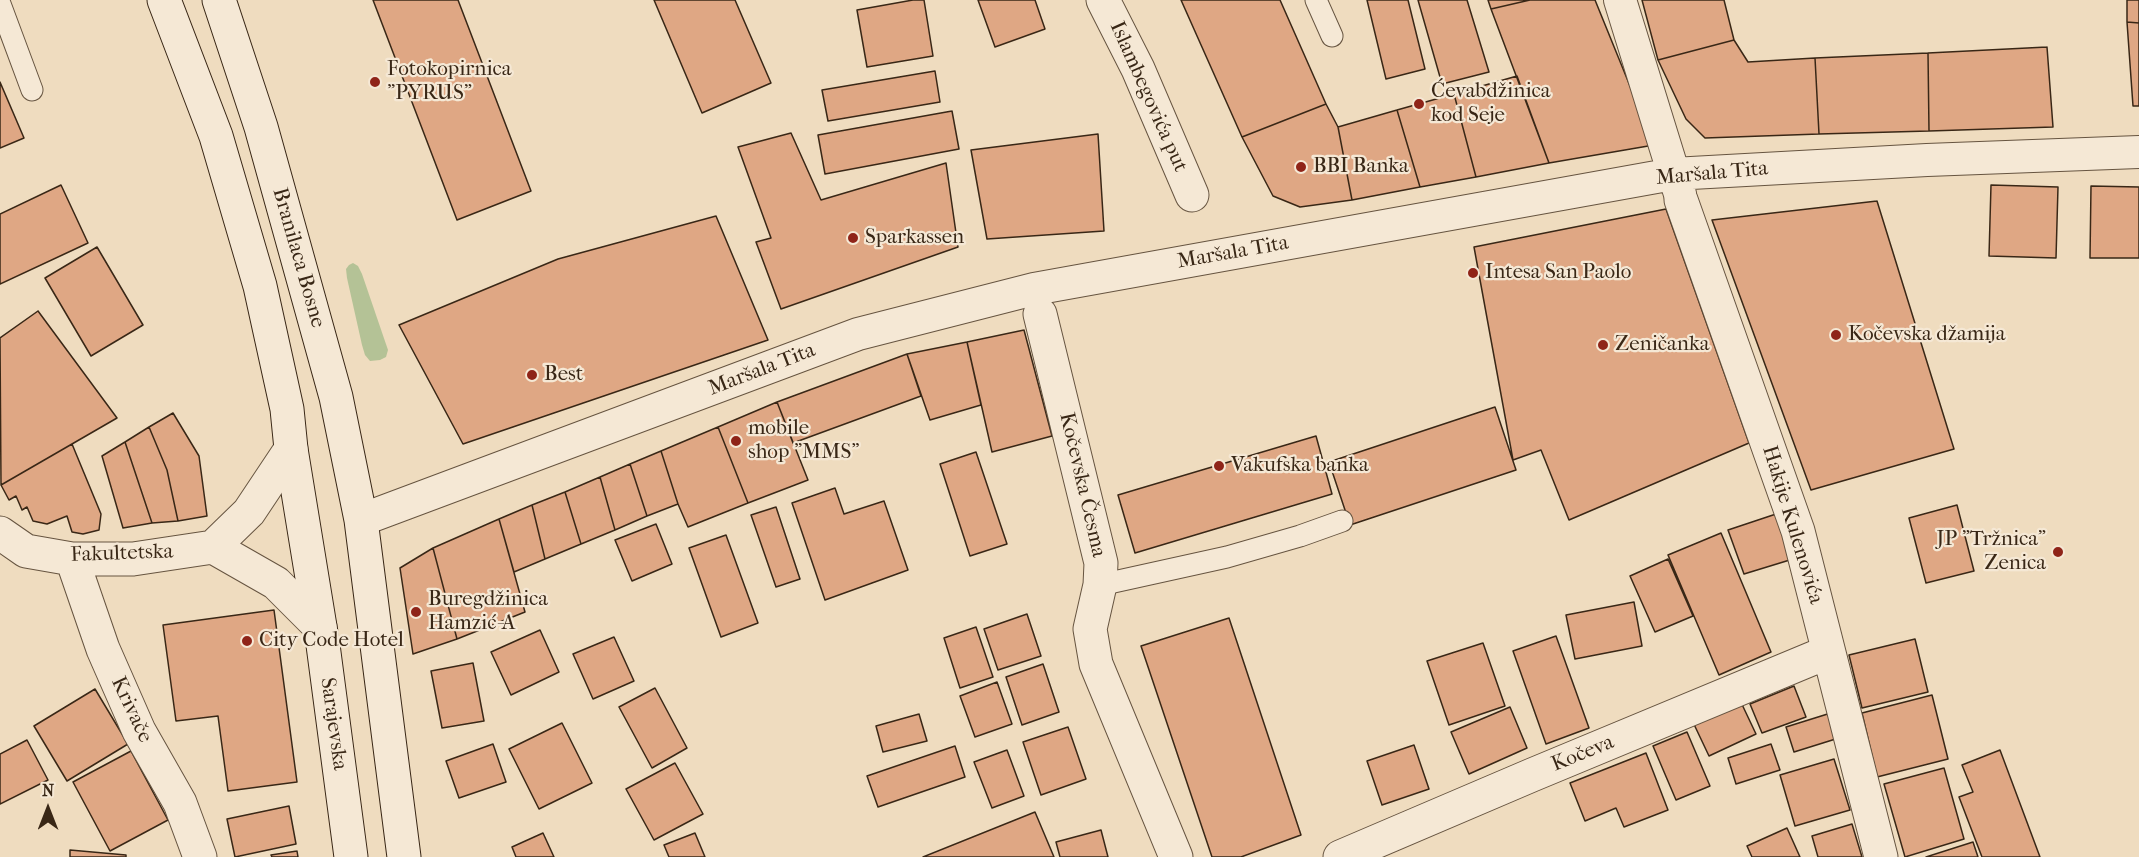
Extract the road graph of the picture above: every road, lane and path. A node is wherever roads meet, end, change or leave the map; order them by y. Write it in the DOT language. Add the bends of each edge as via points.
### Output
graph roads {
  1 [pos="164,0"];
  2 [pos="219,0"];
  3 [pos="1103,0"];
  4 [pos="1316,0"];
  5 [pos="1620,0"];
  6 [pos="0,4"];
  7 [pos="1332,36"];
  8 [pos="32,90"];
  9 [pos="2139,152"];
  10 [pos="1677,187"];
  11 [pos="1192,195"];
  12 [pos="1040,314"];
  13 [pos="291,449"];
  14 [pos="361,520"];
  15 [pos="1342,521"];
  16 [pos="0,533"];
  17 [pos="213,547"];
  18 [pos="72,559"];
  19 [pos="1100,585"];
  20 [pos="320,627"];
  21 [pos="1828,652"];
  22 [pos="200,857"];
  23 [pos="351,857"];
  24 [pos="404,857"];
  25 [pos="1176,857"];
  26 [pos="1340,857"];
  27 [pos="1881,857"];
  1 -- 13 [label="street, Branilaca Bosne" via="216,136 261,286 287,409"];
  2 -- 14 [label="street, Branilaca Bosne" via="261,127 334,386"];
  3 -- 11 [label="street, Islambegovića put" via="1138,69"];
  4 -- 7 [label="lane"];
  5 -- 10 [label="street"];
  6 -- 8 [label="lane"];
  9 -- 10 [label="street, Maršala Tita" via="1927,160"];
  10 -- 14 [label="street, Maršala Tita" via="1034,290 858,334"];
  10 -- 21 [label="street, Hakije Kulenovića" via="1798,531"];
  12 -- 19 [label="street, Kočevska Česma" via="1096,539"];
  13 -- 17 [label="street" via="249,512"];
  13 -- 20 [label="street, Sarajevska"];
  14 -- 24 [label="street"];
  15 -- 19 [label="lane" via="1227,556"];
  16 -- 18 [label="street, Fakultetska" via="26,551"];
  17 -- 18 [label="street, Fakultetska" via="133,559"];
  17 -- 20 [label="street" via="276,583"];
  18 -- 22 [label="street, Krivače" via="103,649 139,731 180,803"];
  19 -- 25 [label="street, Kočevska Česma" via="1090,629 1096,664"];
  20 -- 23 [label="street, Sarajevska"];
  21 -- 26 [label="street, Kočeva"];
  21 -- 27 [label="street, Hakije Kulenovića"];
}
